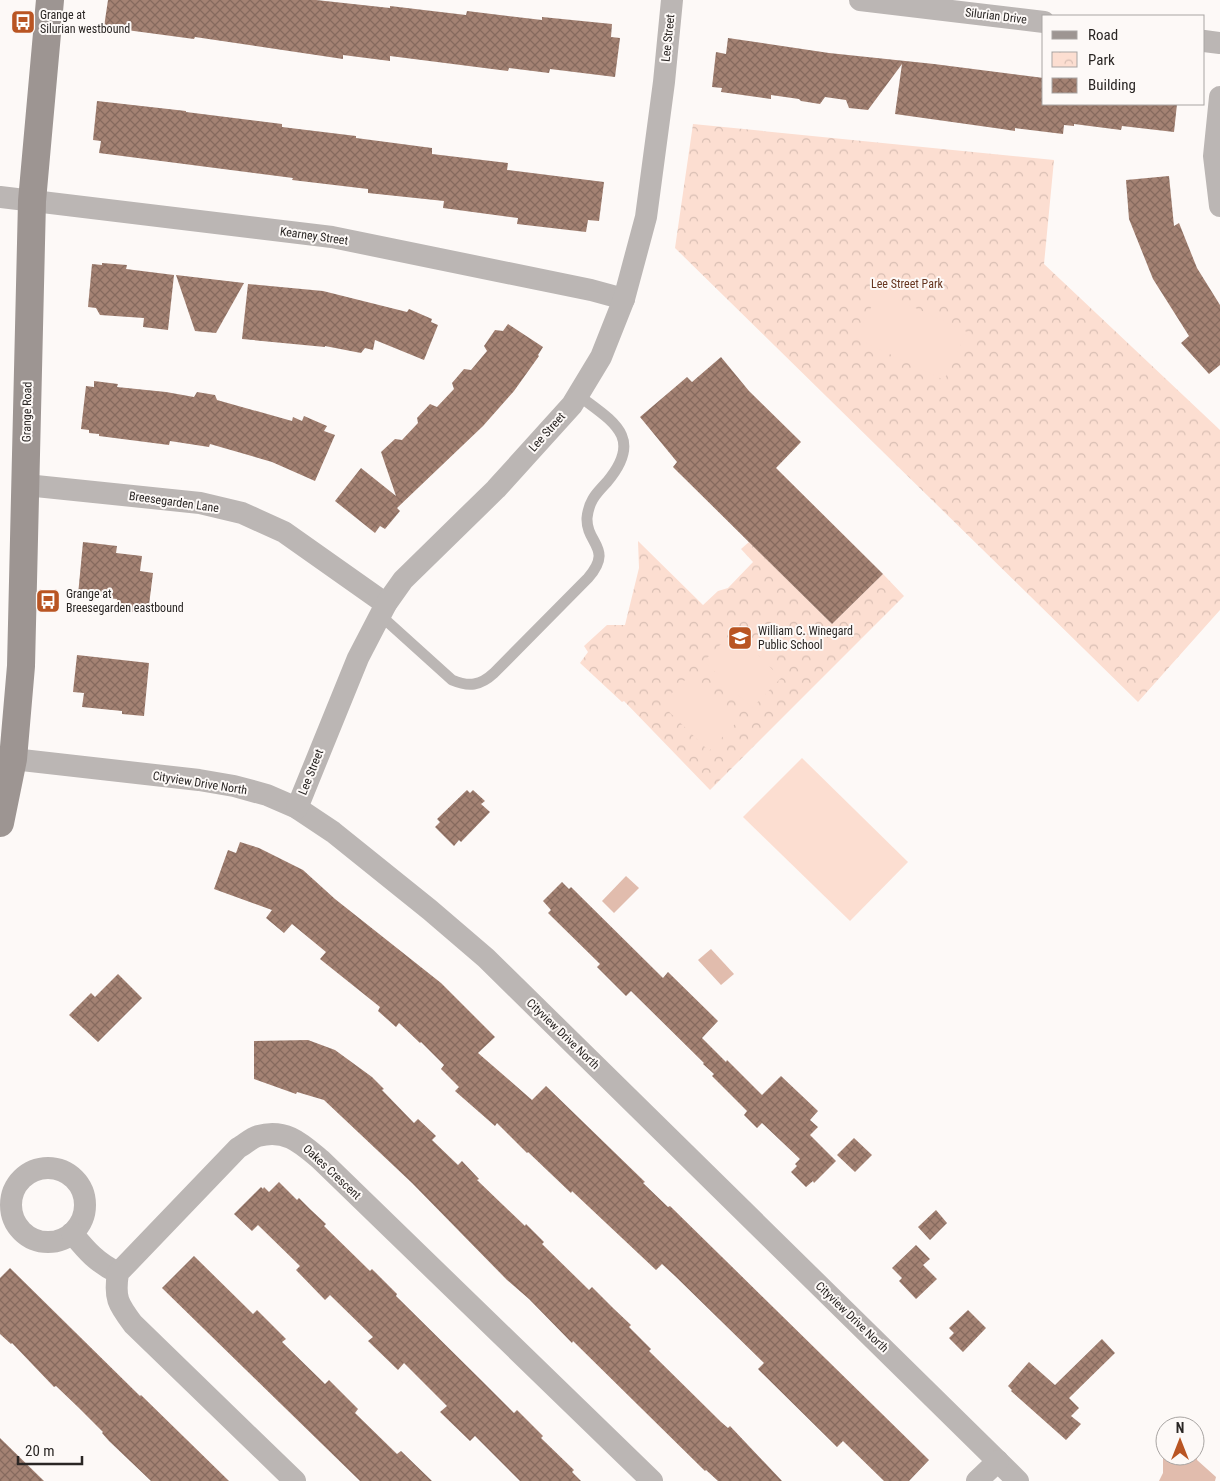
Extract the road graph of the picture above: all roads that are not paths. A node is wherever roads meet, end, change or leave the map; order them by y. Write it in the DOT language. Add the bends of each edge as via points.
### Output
graph roads {
  1 [pos="50,0"];
  2 [pos="672,0"];
  3 [pos="860,0"];
  4 [pos="1042,22"];
  5 [pos="1205,41"];
  6 [pos="1220,43"];
  7 [pos="1220,97"];
  8 [pos="0,197"];
  9 [pos="32,201"];
  10 [pos="1220,206"];
  11 [pos="624,299"];
  12 [pos="578,395"];
  13 [pos="26,485"];
  14 [pos="383,610"];
  15 [pos="13,759"];
  16 [pos="297,808"];
  17 [pos="0,823"];
  18 [pos="72,1233"];
  19 [pos="118,1273"];
  20 [pos="998,1461"];
  21 [pos="295,1481"];
  22 [pos="652,1481"];
  23 [pos="977,1481"];
  24 [pos="1018,1481"];
  1 -- 9 [label="main road, Grange Road"];
  2 -- 11 [label="street, Lee Street" via="646,217"];
  3 -- 4 [label="street, Silurian Drive"];
  5 -- 6 [label="street"];
  7 -- 10 [label="street" via="1214,156"];
  8 -- 9 [label="street, Kearney Street"];
  9 -- 11 [label="street, Kearney Street" via="332,237"];
  9 -- 13 [label="main road, Grange Road"];
  11 -- 12 [label="street, Lee Street" via="601,358"];
  12 -- 14 [label="street, Lee Street" via="496,489 403,580"];
  12 -- 14 [label="lane" via="617,424 624,449 620,465 591,499 587,526 600,557 588,578 494,673 474,686 452,680"];
  13 -- 14 [label="street, Breesegarden Lane" via="200,503 242,513 284,532"];
  13 -- 15 [label="main road, Grange Road" via="20,666"];
  14 -- 16 [label="street, Lee Street" via="358,658"];
  15 -- 16 [label="street, Cityview Drive North" via="234,786"];
  15 -- 17 [label="main road, Grange Road"];
  16 -- 20 [label="street, Cityview Drive North" via="333,832 486,958"];
  18 -- 19 [label="street" via="90,1255"];
  19 -- 21 [label="street" via="116,1290 120,1307 133,1324"];
  19 -- 22 [label="street, Oakes Crescent" via="238,1148 258,1136 279,1134 299,1141"];
  20 -- 23 [label="street"];
  20 -- 24 [label="street, Cityview Drive North"];
}
